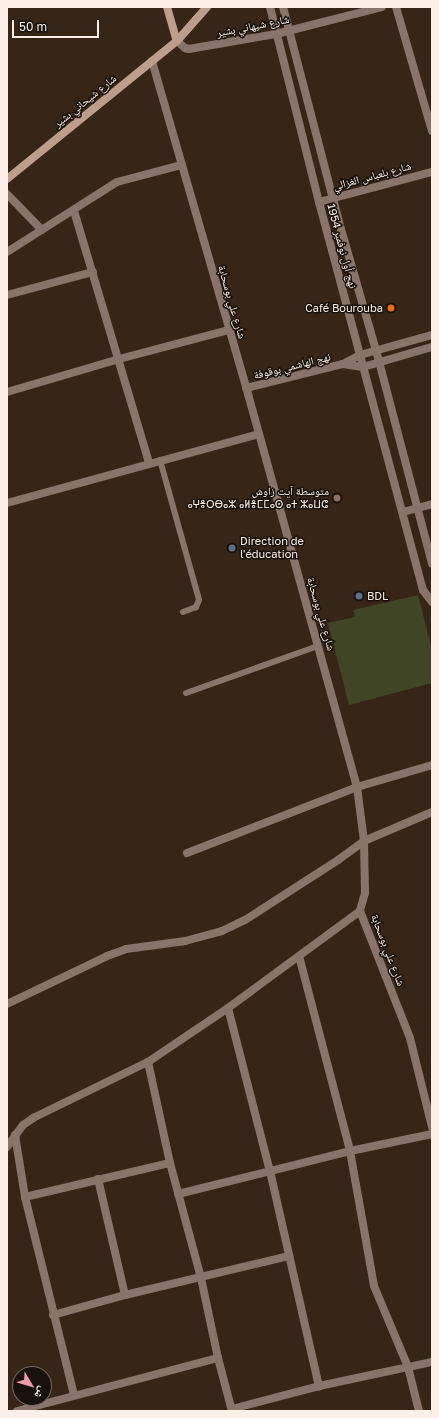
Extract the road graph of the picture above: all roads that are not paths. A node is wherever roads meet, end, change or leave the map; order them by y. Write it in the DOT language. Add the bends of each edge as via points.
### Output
graph roads {
  1 [pos="167,7"];
  2 [pos="207,7"];
  3 [pos="270,7"];
  4 [pos="283,7"];
  5 [pos="382,7"];
  6 [pos="396,7"];
  7 [pos="289,31"];
  8 [pos="276,34"];
  9 [pos="177,41"];
  10 [pos="152,61"];
  11 [pos="432,131"];
  12 [pos="181,165"];
  13 [pos="432,172"];
  14 [pos="7,179"];
  15 [pos="7,194"];
  16 [pos="333,198"];
  17 [pos="319,202"];
  18 [pos="74,211"];
  19 [pos="341,229"];
  20 [pos="42,230"];
  21 [pos="328,233"];
  22 [pos="7,252"];
  23 [pos="92,272"];
  24 [pos="7,295"];
  25 [pos="229,330"];
  26 [pos="432,335"];
  27 [pos="432,347"];
  28 [pos="376,350"];
  29 [pos="360,355"];
  30 [pos="119,358"];
  31 [pos="379,362"];
  32 [pos="343,364"];
  33 [pos="363,366"];
  34 [pos="246,388"];
  35 [pos="7,392"];
  36 [pos="259,434"];
  37 [pos="160,460"];
  38 [pos="149,463"];
  39 [pos="7,503"];
  40 [pos="432,504"];
  41 [pos="417,508"];
  42 [pos="403,512"];
  43 [pos="432,564"];
  44 [pos="432,601"];
  45 [pos="183,612"];
  46 [pos="318,646"];
  47 [pos="186,693"];
  48 [pos="432,764"];
  49 [pos="357,787"];
  50 [pos="432,812"];
  51 [pos="364,841"];
  52 [pos="187,853"];
  53 [pos="360,911"];
  54 [pos="299,956"];
  55 [pos="7,1004"];
  56 [pos="228,1008"];
  57 [pos="148,1062"];
  58 [pos="432,1127"];
  59 [pos="432,1134"];
  60 [pos="15,1135"];
  61 [pos="7,1147"];
  62 [pos="350,1151"];
  63 [pos="170,1163"];
  64 [pos="270,1171"];
  65 [pos="98,1179"];
  66 [pos="178,1194"];
  67 [pos="25,1197"];
  68 [pos="289,1256"];
  69 [pos="201,1278"];
  70 [pos="126,1295"];
  71 [pos="53,1315"];
  72 [pos="218,1358"];
  73 [pos="432,1362"];
  74 [pos="408,1366"];
  75 [pos="319,1386"];
  76 [pos="74,1395"];
  77 [pos="232,1410"];
  78 [pos="17,1411"];
  79 [pos="419,1411"];
  1 -- 9 [label="main road"];
  2 -- 9 [label="main road, شارع شيحاني بشير"];
  3 -- 8 [label="street, نهج أول نوفمبر 1954"];
  4 -- 7 [label="street, نهج أول نوفمبر 1954"];
  5 -- 7 [label="street, شارع شيهاني بشير"];
  6 -- 11 [label="street"];
  7 -- 8 [label="street, شارع شيهاني بشير"];
  7 -- 16 [label="street, نهج أول نوفمبر 1954"];
  8 -- 9 [label="street, شارع شيهاني بشير" via="189,49"];
  8 -- 17 [label="street, نهج أول نوفمبر 1954"];
  9 -- 10 [label="main road, شارع شيحاني بشير"];
  10 -- 12 [label="street, شارع علي بوسحابة"];
  10 -- 14 [label="main road, شارع شيحاني بشير"];
  12 -- 18 [label="street" via="117,182"];
  12 -- 25 [label="street, شارع علي بوسحابة"];
  13 -- 16 [label="street, شارع بلعباس الغزالي"];
  15 -- 20 [label="street"];
  16 -- 17 [label="street, شارع بلعباس الغزالي"];
  16 -- 19 [label="street, نهج أول نوفمبر 1954"];
  17 -- 21 [label="street, نهج أول نوفمبر 1954"];
  18 -- 20 [label="street"];
  18 -- 23 [label="street"];
  19 -- 21 [label="street"];
  19 -- 28 [label="street, نهج أول نوفمبر 1954"];
  20 -- 22 [label="street"];
  21 -- 29 [label="street, نهج أول نوفمبر 1954"];
  23 -- 24 [label="street"];
  23 -- 30 [label="street"];
  25 -- 30 [label="street"];
  25 -- 34 [label="street, شارع علي بوسحابة"];
  26 -- 28 [label="street, نهج الهاشمي بوقوفة"];
  27 -- 31 [label="street, نهج الهاشمي بوقوفة"];
  28 -- 29 [label="street, نهج الهاشمي بوقوفة"];
  28 -- 31 [label="street, نهج أول نوفمبر 1954"];
  29 -- 32 [label="street, نهج الهاشمي بوقوفة"];
  29 -- 33 [label="street, نهج أول نوفمبر 1954"];
  30 -- 35 [label="street"];
  30 -- 38 [label="street"];
  31 -- 33 [label="street, نهج الهاشمي بوقوفة"];
  31 -- 41 [label="street, نهج أول نوفمبر 1954"];
  32 -- 33 [label="street, نهج الهاشمي بوقوفة"];
  32 -- 34 [label="street, نهج الهاشمي بوقوفة"];
  33 -- 42 [label="street, نهج أول نوفمبر 1954"];
  34 -- 36 [label="street, شارع علي بوسحابة"];
  36 -- 37 [label="street"];
  36 -- 46 [label="street, شارع علي بوسحابة"];
  37 -- 38 [label="street"];
  37 -- 45 [label="lane" via="199,596 196,607"];
  38 -- 39 [label="street"];
  40 -- 41 [label="street"];
  41 -- 42 [label="street"];
  41 -- 43 [label="street, نهج أول نوفمبر 1954"];
  42 -- 44 [label="street, نهج أول نوفمبر 1954" via="423,590"];
  46 -- 47 [label="lane"];
  46 -- 49 [label="street, شارع علي بوسحابة"];
  48 -- 49 [label="street"];
  49 -- 51 [label="street, شارع علي بوسحابة"];
  49 -- 52 [label="street"];
  50 -- 51 [label="street"];
  51 -- 53 [label="street, شارع علي بوسحابة" via="365,893"];
  51 -- 55 [label="street" via="246,920 222,931 185,941 126,949"];
  53 -- 54 [label="street"];
  53 -- 58 [label="street, شارع علي بوسحابة" via="410,1038"];
  54 -- 56 [label="street"];
  54 -- 62 [label="street"];
  56 -- 57 [label="street"];
  56 -- 64 [label="street"];
  57 -- 60 [label="street" via="34,1117"];
  57 -- 63 [label="street"];
  59 -- 62 [label="street"];
  60 -- 61 [label="street"];
  60 -- 67 [label="street"];
  62 -- 64 [label="street"];
  62 -- 74 [label="street" via="374,1286"];
  63 -- 65 [label="street"];
  63 -- 66 [label="street"];
  64 -- 66 [label="street"];
  64 -- 68 [label="street"];
  65 -- 67 [label="street"];
  65 -- 70 [label="street"];
  66 -- 69 [label="street"];
  67 -- 71 [label="street"];
  68 -- 69 [label="street"];
  68 -- 75 [label="street"];
  69 -- 70 [label="street"];
  69 -- 72 [label="street"];
  70 -- 71 [label="street"];
  71 -- 76 [label="street"];
  72 -- 76 [label="street"];
  72 -- 77 [label="street"];
  73 -- 74 [label="street"];
  74 -- 75 [label="street"];
  74 -- 79 [label="street"];
  75 -- 77 [label="street"];
  76 -- 78 [label="street"];
}
